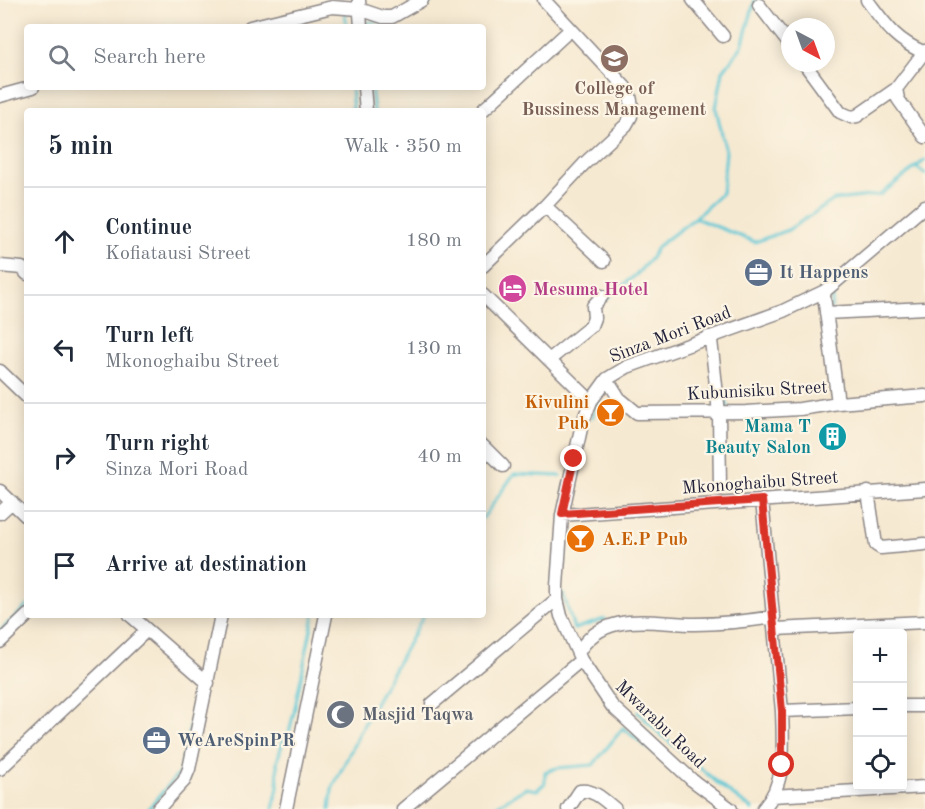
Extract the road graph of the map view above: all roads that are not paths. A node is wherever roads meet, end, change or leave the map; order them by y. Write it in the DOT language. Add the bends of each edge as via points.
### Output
graph roads {
  1 [pos="422,0"];
  2 [pos="544,0"];
  3 [pos="693,0"];
  4 [pos="867,0"];
  5 [pos="359,5"];
  6 [pos="759,5"];
  7 [pos="262,24"];
  8 [pos="360,24"];
  9 [pos="570,30"];
  10 [pos="781,33"];
  11 [pos="723,36"];
  12 [pos="924,52"];
  13 [pos="811,72"];
  14 [pos="897,88"];
  15 [pos="24,89"];
  16 [pos="364,90"];
  17 [pos="0,96"];
  18 [pos="366,108"];
  19 [pos="485,108"];
  20 [pos="925,137"];
  21 [pos="545,206"];
  22 [pos="925,206"];
  23 [pos="604,261"];
  24 [pos="486,263"];
  25 [pos="0,266"];
  26 [pos="24,270"];
  27 [pos="825,291"];
  28 [pos="602,296"];
  29 [pos="486,298"];
  30 [pos="925,308"];
  31 [pos="826,313"];
  32 [pos="708,337"];
  33 [pos="549,360"];
  34 [pos="0,371"];
  35 [pos="607,379"];
  36 [pos="24,393"];
  37 [pos="925,396"];
  38 [pos="591,401"];
  39 [pos="838,403"];
  40 [pos="719,413"];
  41 [pos="486,449"];
  42 [pos="503,466"];
  43 [pos="720,488"];
  44 [pos="925,489"];
  45 [pos="0,491"];
  46 [pos="868,492"];
  47 [pos="762,500"];
  48 [pos="12,502"];
  49 [pos="0,513"];
  50 [pos="24,514"];
  51 [pos="562,514"];
  52 [pos="925,544"];
  53 [pos="557,599"];
  54 [pos="25,618"];
  55 [pos="133,618"];
  56 [pos="220,618"];
  57 [pos="325,618"];
  58 [pos="925,622"];
  59 [pos="774,623"];
  60 [pos="147,630"];
  61 [pos="0,642"];
  62 [pos="579,656"];
  63 [pos="208,684"];
  64 [pos="432,704"];
  65 [pos="907,706"];
  66 [pos="925,706"];
  67 [pos="853,708"];
  68 [pos="782,711"];
  69 [pos="0,769"];
  70 [pos="925,787"];
  71 [pos="772,796"];
  72 [pos="158,809"];
  73 [pos="286,809"];
  74 [pos="403,809"];
  75 [pos="568,809"];
  76 [pos="615,809"];
  77 [pos="731,809"];
  78 [pos="763,809"];
  1 -- 5 [label="street" via="392,18"];
  2 -- 9 [label="street"];
  3 -- 11 [label="street"];
  4 -- 12 [label="street" via="904,44"];
  5 -- 7 [label="street" via="332,7"];
  5 -- 8 [label="street"];
  6 -- 10 [label="street"];
  9 -- 19 [label="street"];
  9 -- 21 [label="street" via="625,87 630,96 631,116"];
  12 -- 14 [label="street"];
  13 -- 14 [label="street" via="840,111 851,117 863,114"];
  14 -- 20 [label="street" via="898,99"];
  15 -- 17 [label="street"];
  16 -- 18 [label="street"];
  21 -- 23 [label="street"];
  21 -- 24 [label="street"];
  22 -- 27 [label="street, Sinza Mori Road"];
  25 -- 26 [label="street"];
  27 -- 31 [label="street"];
  27 -- 32 [label="street, Sinza Mori Road" via="783,311"];
  28 -- 33 [label="street" via="593,306 591,326"];
  29 -- 33 [label="street"];
  30 -- 31 [label="street"];
  31 -- 39 [label="street"];
  32 -- 35 [label="street, Sinza Mori Road" via="627,367"];
  32 -- 40 [label="street"];
  33 -- 38 [label="street"];
  34 -- 36 [label="street"];
  35 -- 38 [label="street, Sinza Mori Road"];
  35 -- 40 [label="street, Kubunisiku Street" via="619,398 637,413"];
  37 -- 39 [label="street, Kubunisiku Street"];
  38 -- 51 [label="street, Sinza Mori Road" via="582,424"];
  39 -- 40 [label="street, Kubunisiku Street"];
  40 -- 43 [label="street"];
  41 -- 42 [label="street"];
  44 -- 46 [label="street, Mkonoghaibu Street"];
  45 -- 48 [label="street"];
  46 -- 47 [label="street, Mkonoghaibu Street"];
  46 -- 52 [label="street" via="876,545 881,548"];
  47 -- 51 [label="street, Mkonoghaibu Street"];
  47 -- 59 [label="street"];
  48 -- 49 [label="street"];
  48 -- 50 [label="street"];
  51 -- 53 [label="street, Sinza Mori Road"];
  53 -- 62 [label="street, Sinza Mori Road"];
  53 -- 64 [label="street"];
  54 -- 61 [label="street"];
  55 -- 60 [label="street"];
  56 -- 63 [label="street"];
  57 -- 73 [label="street"];
  58 -- 59 [label="street"];
  59 -- 62 [label="street" via="627,622 605,627 586,639"];
  59 -- 68 [label="street"];
  60 -- 63 [label="street"];
  60 -- 69 [label="street"];
  62 -- 74 [label="street"];
  62 -- 77 [label="street, Mwarabu Road" via="612,706 692,780"];
  63 -- 72 [label="street" via="189,769 184,781"];
  65 -- 66 [label="street"];
  67 -- 68 [label="street"];
  68 -- 71 [label="street" via="782,765"];
  70 -- 71 [label="street"];
  71 -- 78 [label="street"];
  75 -- 76 [label="street" via="584,790"];
}
